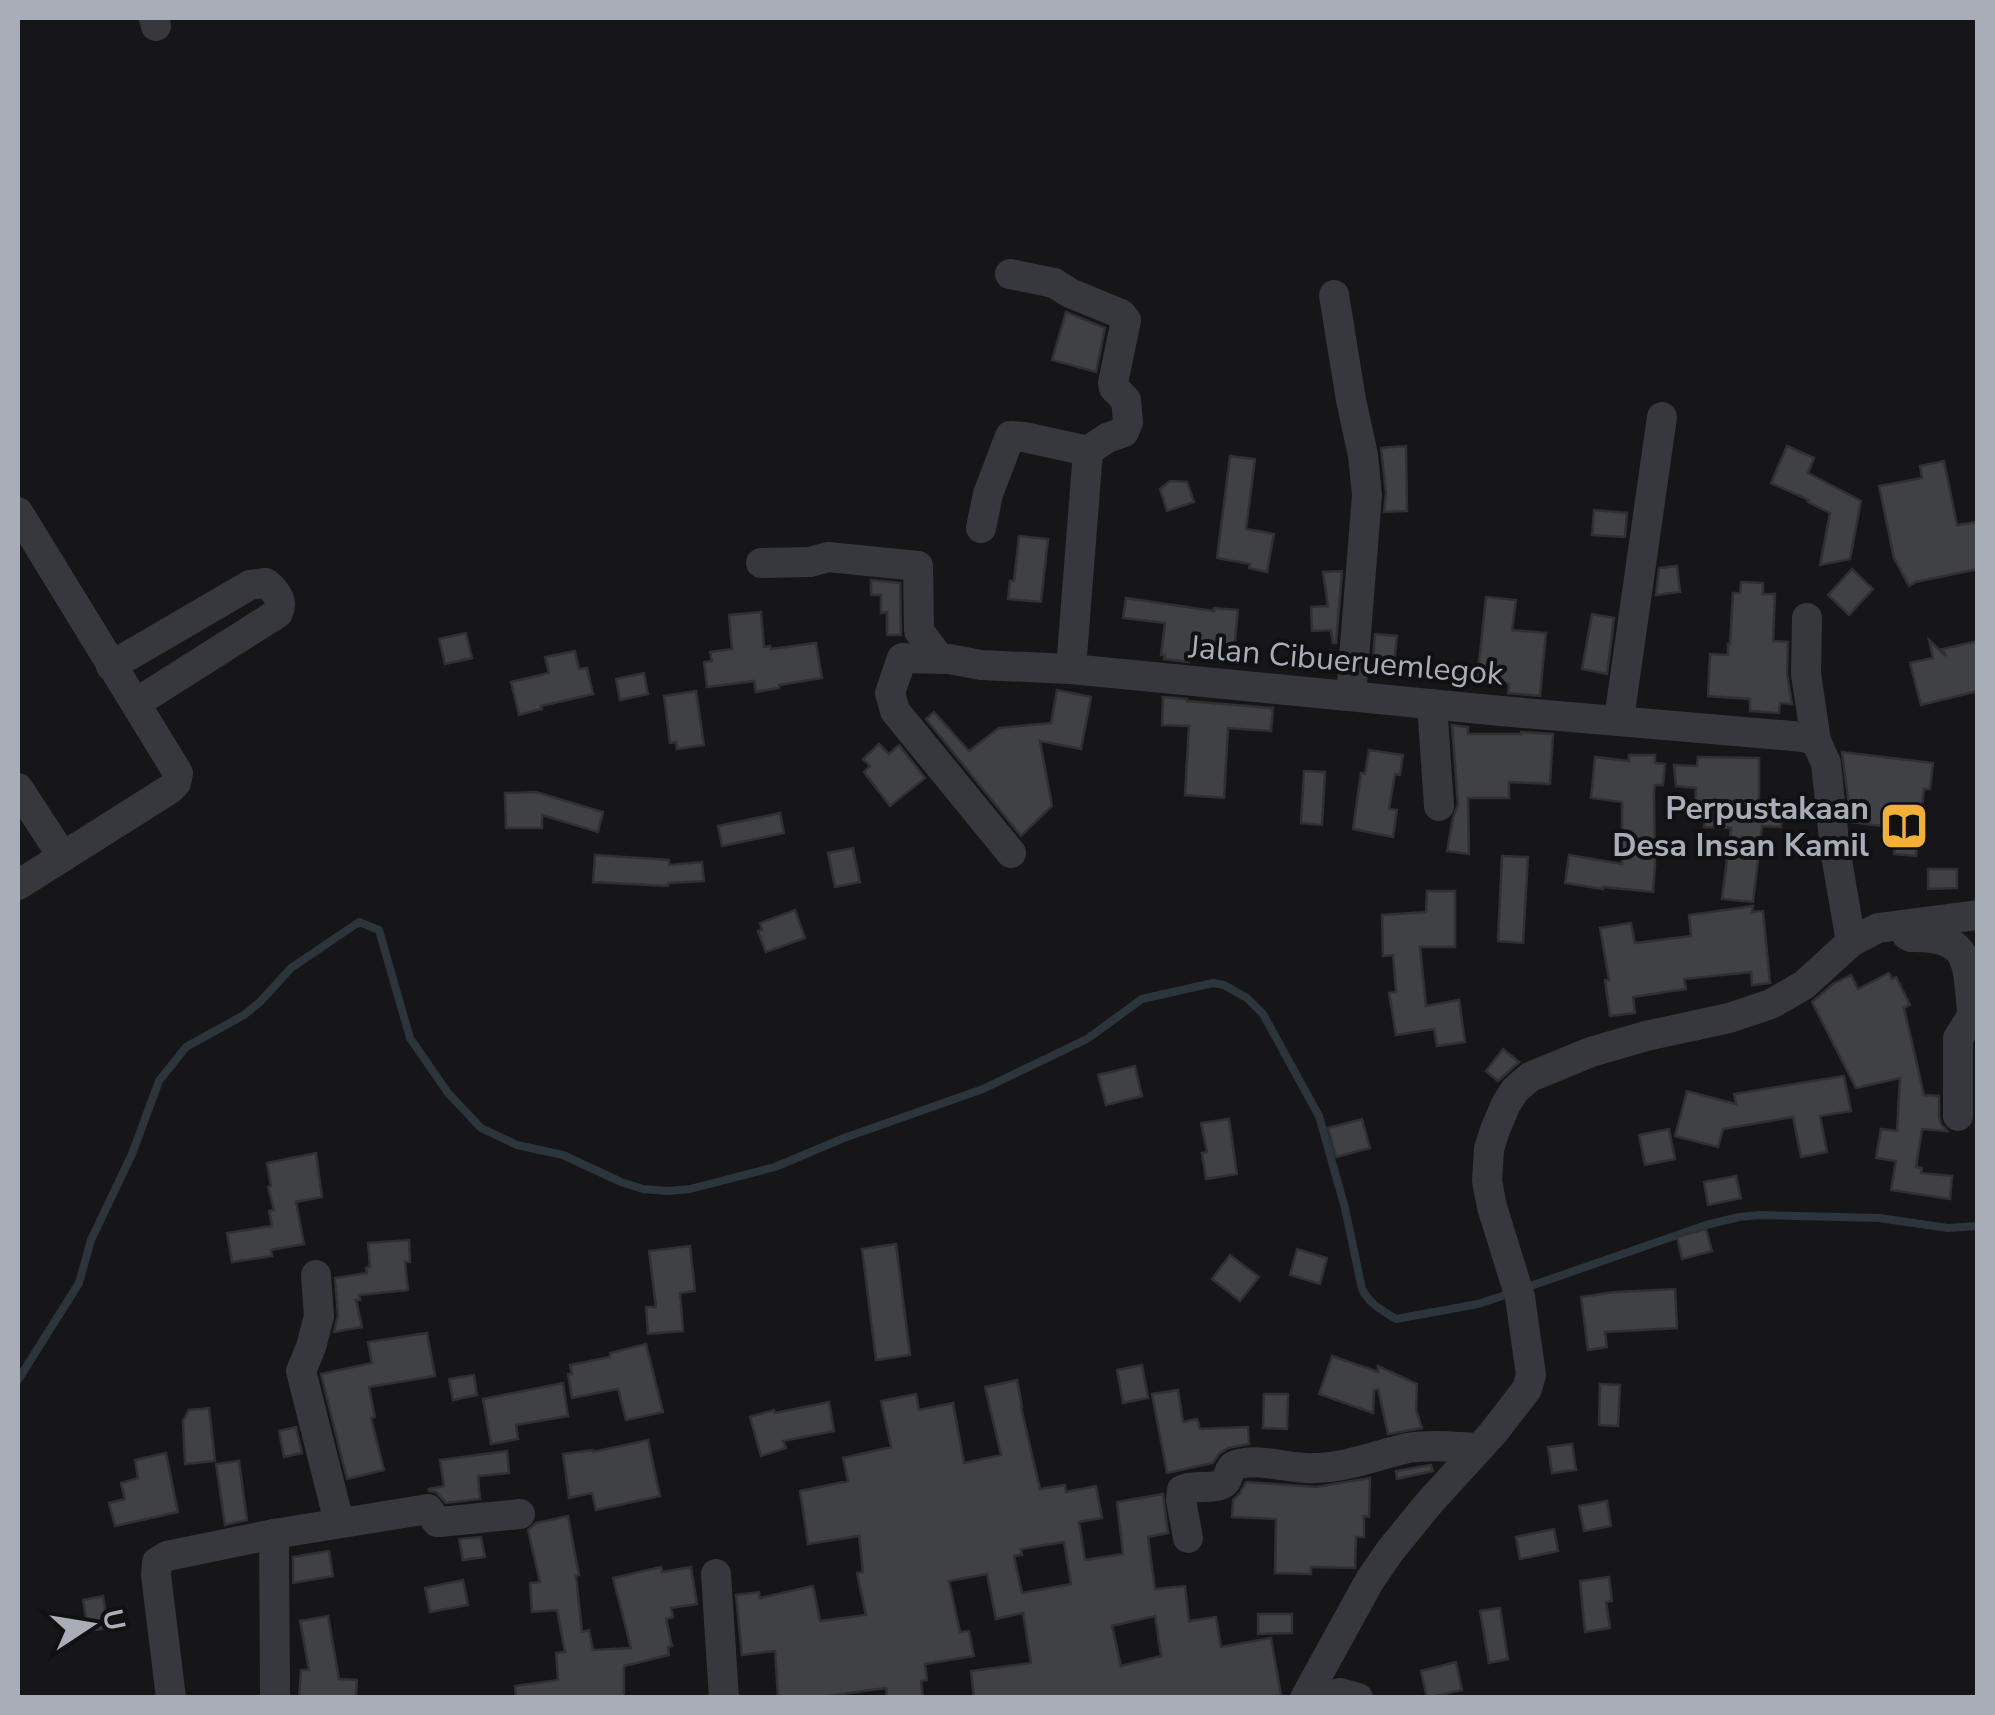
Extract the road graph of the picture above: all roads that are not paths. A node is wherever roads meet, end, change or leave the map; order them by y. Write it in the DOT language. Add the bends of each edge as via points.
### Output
graph roads {
  1 [pos="1010,274"];
  2 [pos="1334,295"];
  3 [pos="1662,417"];
  4 [pos="1088,451"];
  5 [pos="18,512"];
  6 [pos="981,528"];
  7 [pos="761,563"];
  8 [pos="1807,618"];
  9 [pos="940,659"];
  10 [pos="111,666"];
  11 [pos="1071,669"];
  12 [pos="1351,696"];
  13 [pos="136,703"];
  14 [pos="1432,704"];
  15 [pos="1619,719"];
  16 [pos="1816,741"];
  17 [pos="18,788"];
  18 [pos="1439,806"];
  19 [pos="1011,853"];
  20 [pos="63,857"];
  21 [pos="18,885"];
  22 [pos="1978,916"];
  23 [pos="1901,924"];
  24 [pos="1851,942"];
  25 [pos="1958,1116"];
  26 [pos="316,1275"];
  27 [pos="1479,1448"];
  28 [pos="520,1514"];
  29 [pos="339,1522"];
  30 [pos="274,1534"];
  31 [pos="1188,1538"];
  32 [pos="716,1574"];
  33 [pos="171,1698"];
  34 [pos="275,1698"];
  35 [pos="724,1698"];
  36 [pos="1305,1698"];
  37 [pos="1324,1698"];
  38 [pos="1358,1698"];
  1 -- 4 [label="street" via="1054,283 1125,318 1113,383 1126,400 1128,422 1124,432"];
  2 -- 12 [label="street" via="1367,495"];
  3 -- 15 [label="street"];
  4 -- 6 [label="street" via="1010,436"];
  4 -- 11 [label="street"];
  5 -- 10 [label="street"];
  7 -- 9 [label="street" via="828,557 918,566 918,631"];
  8 -- 16 [label="street" via="1806,674"];
  9 -- 11 [label="street, Jalan Cibueruemlegok"];
  9 -- 19 [label="street, Jalan Cibueruemlegok" via="902,658 890,693 895,710"];
  10 -- 13 [label="street"];
  10 -- 13 [label="street" via="250,585 273,588 278,613"];
  11 -- 12 [label="street, Jalan Cibueruemlegok"];
  12 -- 14 [label="street, Jalan Cibueruemlegok"];
  13 -- 20 [label="street" via="178,773 176,783"];
  14 -- 15 [label="street, Jalan Cibueruemlegok"];
  14 -- 18 [label="street"];
  15 -- 16 [label="street, Jalan Cibueruemlegok"];
  16 -- 24 [label="street" via="1826,763"];
  17 -- 20 [label="street"];
  20 -- 21 [label="street"];
  22 -- 23 [label="street"];
  23 -- 24 [label="street"];
  23 -- 25 [label="street" via="1911,938 1955,945 1966,961 1972,1016 1958,1038"];
  24 -- 27 [label="street" via="1804,985 1771,1004 1591,1052 1515,1090 1495,1130 1487,1182 1517,1286 1531,1376"];
  26 -- 29 [label="street" via="318,1316 301,1371"];
  27 -- 31 [label="street" via="1412,1447 1316,1468 1234,1464 1223,1485 1182,1490"];
  27 -- 36 [label="street" via="1390,1551"];
  28 -- 29 [label="street" via="440,1522 428,1509"];
  29 -- 30 [label="street"];
  30 -- 33 [label="street" via="157,1562"];
  30 -- 34 [label="street"];
  32 -- 35 [label="street"];
  37 -- 38 [label="street"];
}
